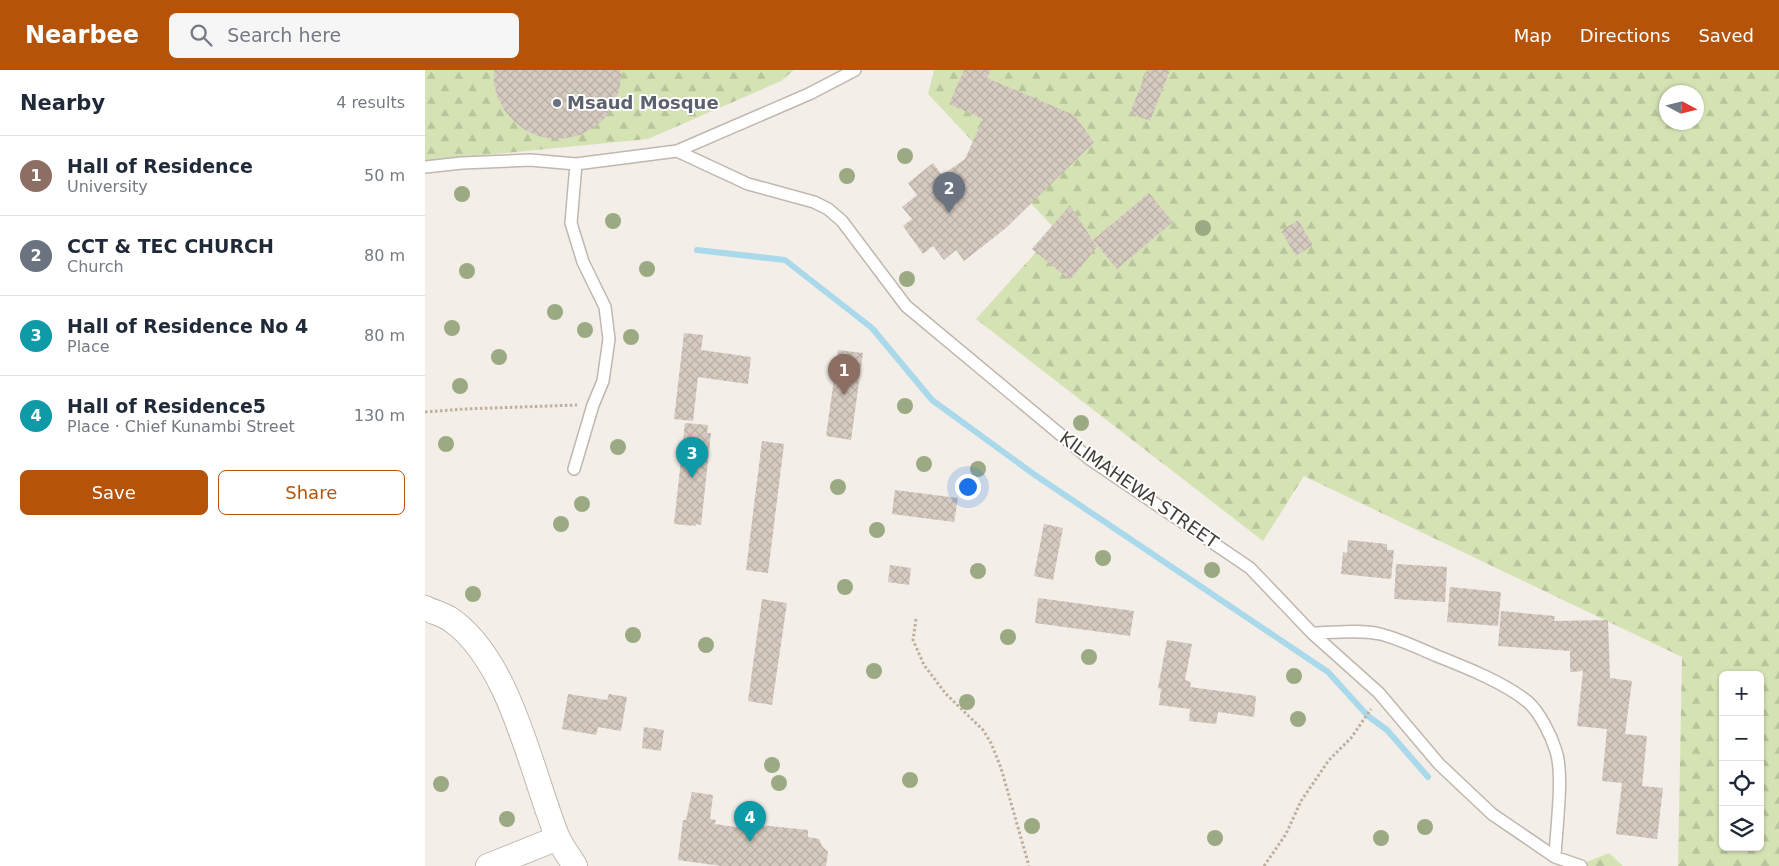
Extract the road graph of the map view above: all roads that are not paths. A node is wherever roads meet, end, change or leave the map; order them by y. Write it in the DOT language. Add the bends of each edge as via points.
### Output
graph roads {
  1 [pos="855,70"];
  2 [pos="677,151"];
  3 [pos="577,164"];
  4 [pos="425,167"];
  5 [pos="574,469"];
  6 [pos="425,608"];
  7 [pos="1312,633"];
  8 [pos="558,838"];
  9 [pos="1555,857"];
  10 [pos="488,866"];
  11 [pos="575,866"];
  12 [pos="1581,866"];
  1 -- 2 [label="lane" via="809,94"];
  2 -- 3 [label="lane"];
  2 -- 7 [label="lane, KILIMAHEWA STREET" via="748,184 828,208 842,221 906,306 1091,460 1249,568"];
  3 -- 4 [label="lane" via="530,160"];
  3 -- 5 [label="lane" via="571,223 583,262 605,307 609,339 603,381"];
  6 -- 8 [label="street" via="449,619 471,638 491,665 518,721"];
  7 -- 9 [label="lane, KILIMAHEWA STREET" via="1379,693 1439,764 1486,808"];
  7 -- 9 [label="lane" via="1362,632 1399,640 1484,677 1529,703 1546,726 1557,753 1559,781"];
  8 -- 10 [label="street"];
  8 -- 11 [label="street"];
  9 -- 12 [label="lane, KILIMAHEWA STREET"];
}
